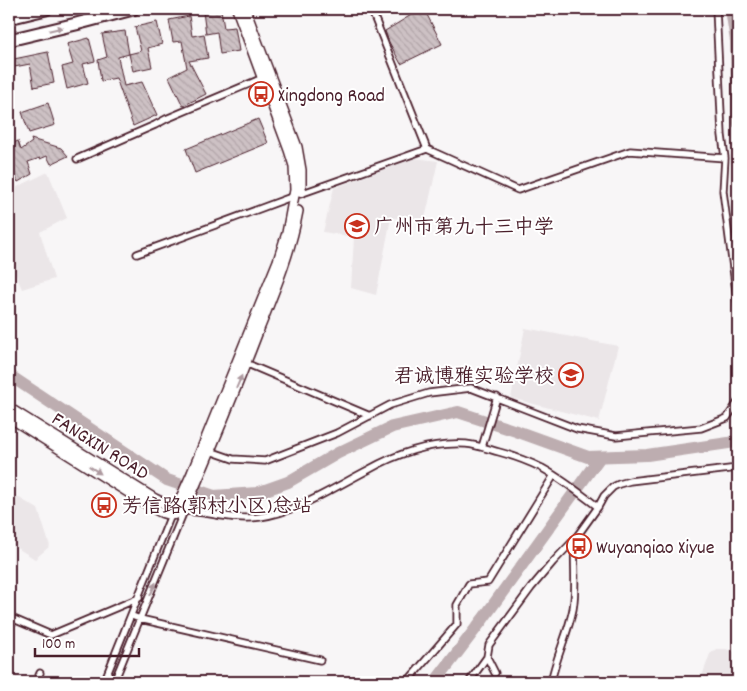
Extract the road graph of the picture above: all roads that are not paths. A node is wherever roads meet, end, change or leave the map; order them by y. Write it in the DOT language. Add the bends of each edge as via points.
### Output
graph roads {
  1 [pos="46,9"];
  2 [pos="133,9"];
  3 [pos="237,9"];
  4 [pos="245,9"];
  5 [pos="371,9"];
  6 [pos="716,9"];
  7 [pos="9,18"];
  8 [pos="9,40"];
  9 [pos="262,78"];
  10 [pos="427,149"];
  11 [pos="725,158"];
  12 [pos="77,159"];
  13 [pos="297,195"];
  14 [pos="137,254"];
  15 [pos="738,307"];
  16 [pos="242,362"];
  17 [pos="497,397"];
  18 [pos="738,402"];
  19 [pos="9,408"];
  20 [pos="370,416"];
  21 [pos="9,417"];
  22 [pos="482,447"];
  23 [pos="210,451"];
  24 [pos="738,468"];
  25 [pos="196,474"];
  26 [pos="554,475"];
  27 [pos="598,507"];
  28 [pos="177,512"];
  29 [pos="575,539"];
  30 [pos="139,598"];
  31 [pos="132,616"];
  32 [pos="9,617"];
  33 [pos="140,619"];
  34 [pos="487,657"];
  35 [pos="320,660"];
  36 [pos="40,673"];
  37 [pos="495,673"];
  38 [pos="36,682"];
  39 [pos="104,682"];
  40 [pos="114,682"];
  41 [pos="407,682"];
  42 [pos="470,682"];
  43 [pos="550,682"];
  1 -- 7 [label="highway"];
  8 -- 2 [label="highway, one-way"];
  3 -- 9 [label="street"];
  4 -- 13 [label="street" via="297,147 301,170"];
  5 -- 10 [label="street"];
  6 -- 11 [label="street"];
  9 -- 12 [label="street"];
  9 -- 13 [label="street" via="292,158"];
  10 -- 11 [label="street" via="518,190 630,151"];
  10 -- 13 [label="street"];
  11 -- 15 [label="street" via="723,191"];
  13 -- 14 [label="street"];
  13 -- 16 [label="street" via="278,261"];
  16 -- 20 [label="street"];
  23 -- 16 [label="street, one-way"];
  16 -- 25 [label="street"];
  17 -- 18 [label="street" via="578,429 616,436 701,428 726,418"];
  17 -- 20 [label="street" via="471,388 429,393 390,405"];
  17 -- 22 [label="street"];
  19 -- 28 [label="street, FANGXIN ROAD"];
  20 -- 23 [label="street" via="337,433 265,461 233,459"];
  21 -- 28 [label="street, FANGXIN ROAD, one-way" via="160,512"];
  22 -- 26 [label="street" via="523,460"];
  22 -- 28 [label="street" via="445,444 405,452 302,505 272,515 239,518"];
  23 -- 25 [label="street"];
  24 -- 27 [label="street" via="624,482 608,491"];
  25 -- 28 [label="street"];
  26 -- 27 [label="street"];
  26 -- 41 [label="street" via="488,582 469,584 457,605 457,624"];
  27 -- 29 [label="street"];
  28 -- 30 [label="street"];
  33 -- 28 [label="street, one-way"];
  29 -- 34 [label="street" via="531,588 489,645"];
  29 -- 43 [label="street" via="573,607"];
  30 -- 31 [label="street"];
  30 -- 32 [label="street" via="51,635"];
  31 -- 33 [label="street"];
  31 -- 39 [label="street"];
  33 -- 35 [label="street"];
  33 -- 40 [label="street"];
  34 -- 37 [label="street"];
  34 -- 42 [label="street"];
  36 -- 38 [label="street"];
}
